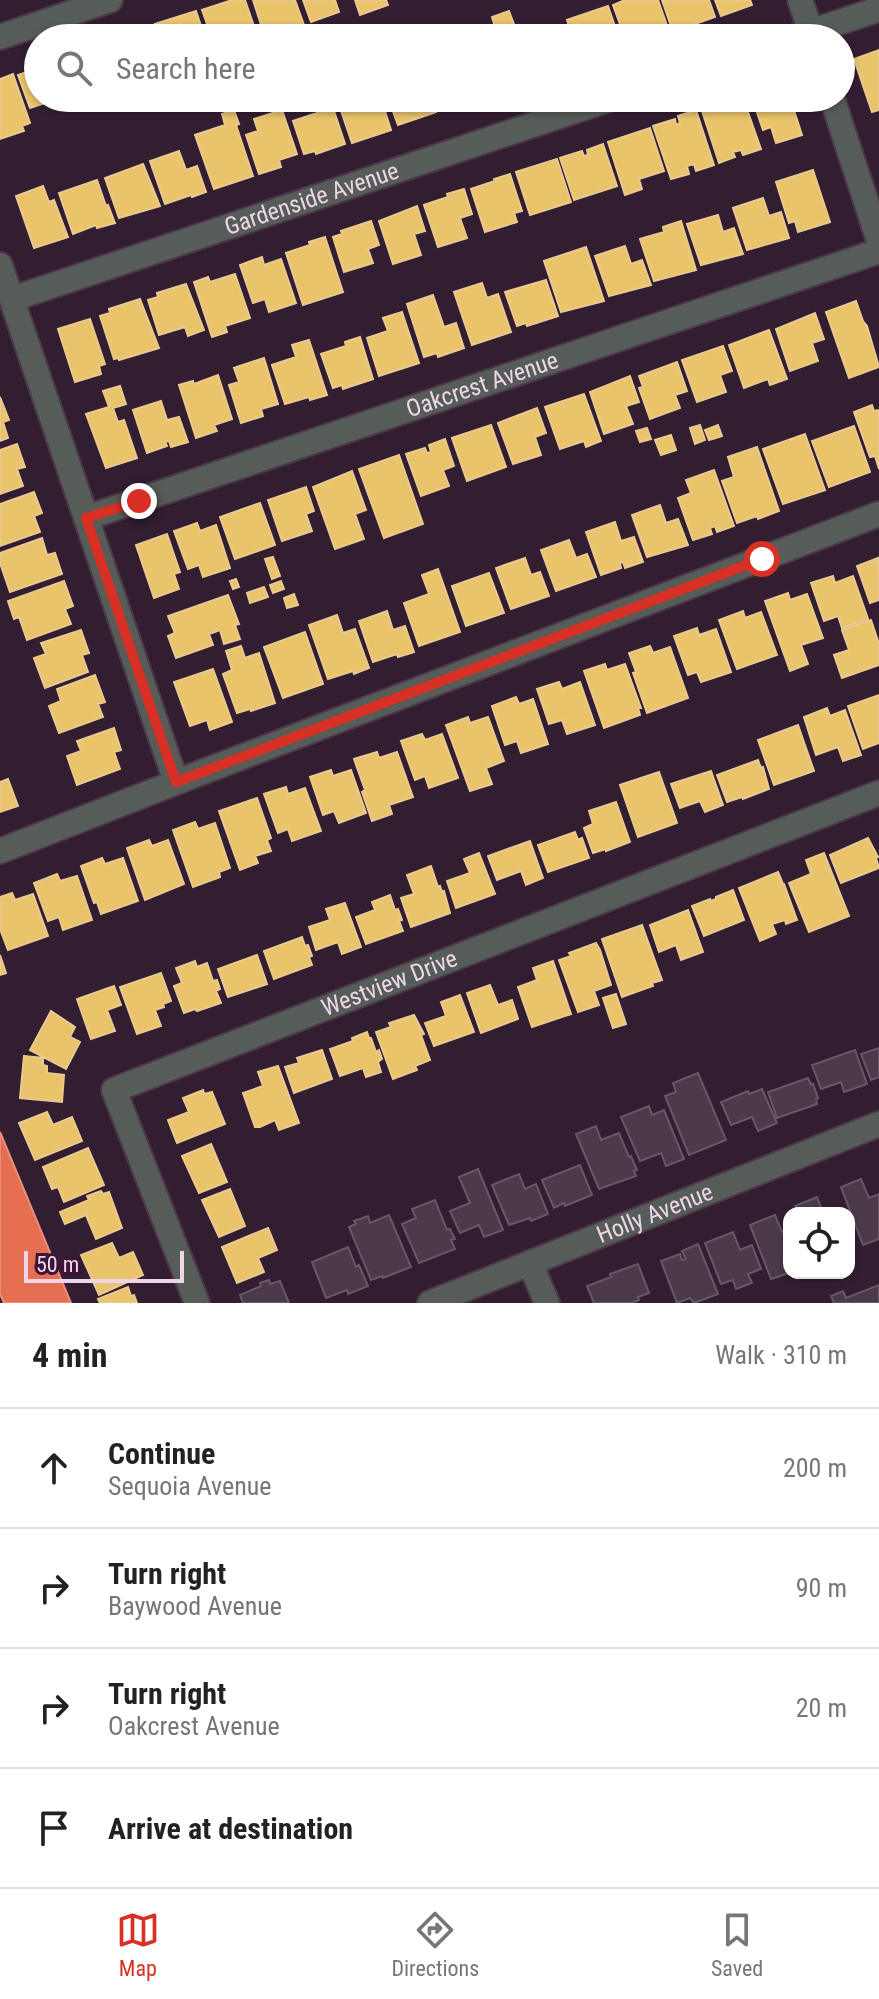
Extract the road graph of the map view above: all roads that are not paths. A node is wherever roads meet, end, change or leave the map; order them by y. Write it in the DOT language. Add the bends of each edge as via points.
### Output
graph roads {
  1 [pos="110,0"];
  2 [pos="800,0"];
  3 [pos="879,9"];
  4 [pos="39,24"];
  5 [pos="803,24"];
  6 [pos="838,24"];
  7 [pos="24,29"];
  8 [pos="0,37"];
  9 [pos="571,112"];
  10 [pos="837,112"];
  11 [pos="879,241"];
  12 [pos="879,251"];
  13 [pos="0,265"];
  14 [pos="12,299"];
  15 [pos="879,514"];
  16 [pos="86,518"];
  17 [pos="176,782"];
  18 [pos="879,793"];
  19 [pos="0,851"];
  20 [pos="879,1124"];
  21 [pos="530,1263"];
  22 [pos="197,1303"];
  23 [pos="430,1303"];
  24 [pos="547,1303"];
  1 -- 4 [label="street"];
  2 -- 5 [label="street"];
  3 -- 6 [label="street"];
  7 -- 8 [label="street"];
  9 -- 14 [label="street, Gardenside Avenue"];
  10 -- 11 [label="street"];
  12 -- 16 [label="street, Oakcrest Avenue"];
  13 -- 14 [label="street"];
  14 -- 16 [label="street"];
  15 -- 17 [label="street"];
  16 -- 17 [label="street"];
  17 -- 19 [label="street"];
  18 -- 22 [label="street, Westview Drive" via="114,1090"];
  20 -- 21 [label="street, Holly Avenue"];
  21 -- 23 [label="street, Holly Avenue"];
  21 -- 24 [label="street"];
}
